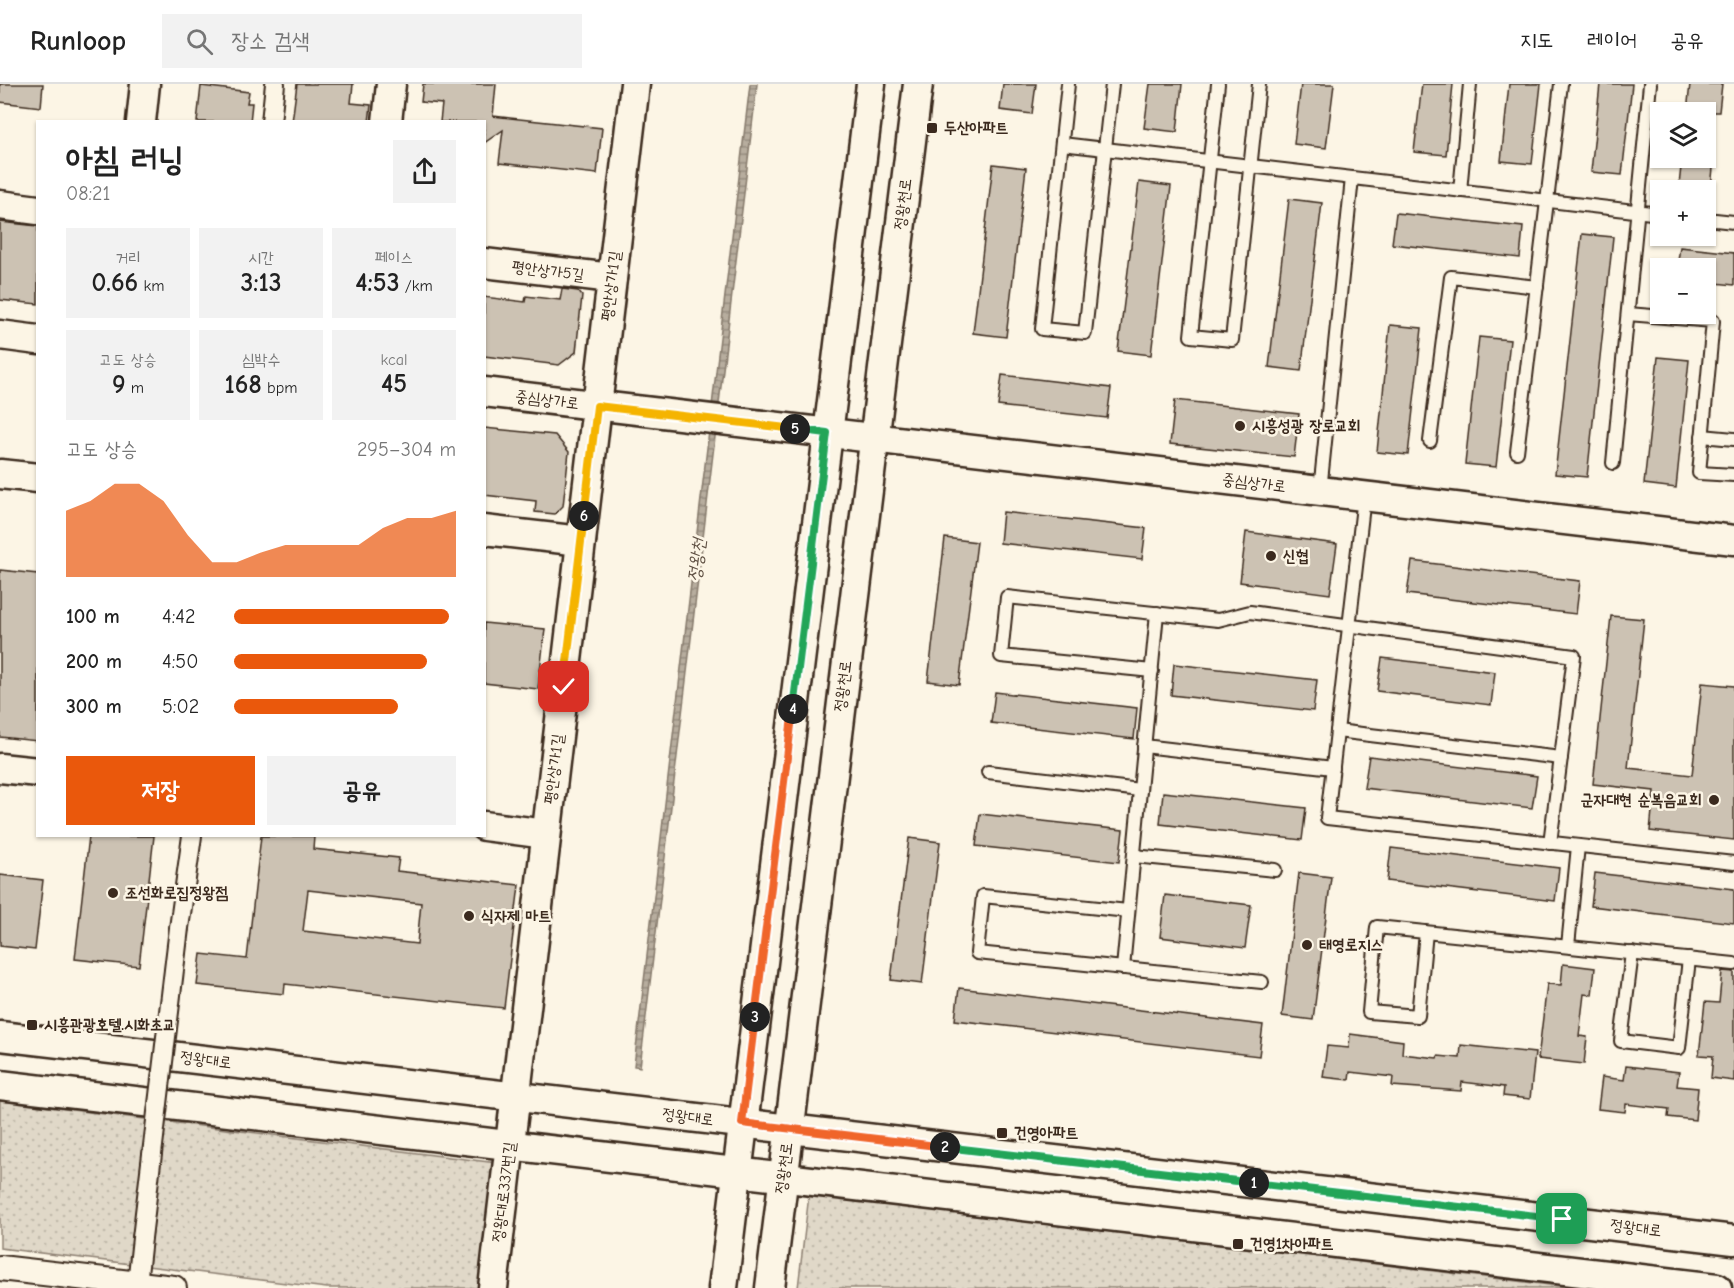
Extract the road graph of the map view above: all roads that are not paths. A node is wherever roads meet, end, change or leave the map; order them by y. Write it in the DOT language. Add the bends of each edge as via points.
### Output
graph roads {
  1 [pos="145,84"];
  2 [pos="275,84"];
  3 [pos="391,84"];
  4 [pos="634,84"];
  5 [pos="871,84"];
  6 [pos="918,84"];
  7 [pos="1068,84"];
  8 [pos="1112,84"];
  9 [pos="1218,84"];
  10 [pos="1259,84"];
  11 [pos="1470,84"];
  12 [pos="1561,84"];
  13 [pos="1650,84"];
  14 [pos="141,120"];
  15 [pos="271,120"];
  16 [pos="387,120"];
  17 [pos="1062,144"];
  18 [pos="1104,149"];
  19 [pos="1209,161"];
  20 [pos="1250,166"];
  21 [pos="1352,178"];
  22 [pos="1460,191"];
  23 [pos="1547,201"];
  24 [pos="0,205"];
  25 [pos="36,210"];
  26 [pos="1638,211"];
  27 [pos="1650,213"];
  28 [pos="1716,220"];
  29 [pos="1734,222"];
  30 [pos="486,263"];
  31 [pos="612,278"];
  32 [pos="1537,287"];
  33 [pos="1628,314"];
  34 [pos="0,335"];
  35 [pos="36,339"];
  36 [pos="486,392"];
  37 [pos="597,406"];
  38 [pos="827,433"];
  39 [pos="1702,436"];
  40 [pos="873,438"];
  41 [pos="1734,439"];
  42 [pos="1430,441"];
  43 [pos="1517,452"];
  44 [pos="1613,463"];
  45 [pos="0,474"];
  46 [pos="1734,476"];
  47 [pos="36,478"];
  48 [pos="1320,491"];
  49 [pos="1364,496"];
  50 [pos="486,530"];
  51 [pos="1734,540"];
  52 [pos="581,541"];
  53 [pos="1157,613"];
  54 [pos="1349,628"];
  55 [pos="1152,671"];
  56 [pos="1337,731"];
  57 [pos="1144,746"];
  58 [pos="1561,758"];
  59 [pos="0,768"];
  60 [pos="1333,768"];
  61 [pos="36,772"];
  62 [pos="988,772"];
  63 [pos="1140,790"];
  64 [pos="486,826"];
  65 [pos="546,834"];
  66 [pos="192,837"];
  67 [pos="1550,843"];
  68 [pos="1578,846"];
  69 [pos="1134,856"];
  70 [pos="1734,863"];
  71 [pos="1275,870"];
  72 [pos="1128,912"];
  73 [pos="1426,932"];
  74 [pos="1568,946"];
  75 [pos="1632,953"];
  76 [pos="1689,959"];
  77 [pos="1734,964"];
  78 [pos="1123,968"];
  79 [pos="1262,982"];
  80 [pos="0,1036"];
  81 [pos="0,1085"];
  82 [pos="516,1096"];
  83 [pos="742,1123"];
  84 [pos="789,1129"];
  85 [pos="510,1145"];
  86 [pos="737,1172"];
  87 [pos="783,1178"];
  88 [pos="1734,1240"];
  89 [pos="1,1275"];
  90 [pos="126,1285"];
  91 [pos="174,1288"];
  92 [pos="493,1288"];
  93 [pos="723,1288"];
  94 [pos="770,1288"];
  95 [pos="1717,1288"];
  1 -- 14 [label="street"];
  2 -- 15 [label="street"];
  3 -- 16 [label="street"];
  4 -- 31 [label="street, 평안상가1길"];
  5 -- 38 [label="street"];
  6 -- 40 [label="street, 정왕천로"];
  7 -- 17 [label="lane"];
  8 -- 18 [label="lane"];
  9 -- 19 [label="lane"];
  10 -- 20 [label="lane"];
  11 -- 22 [label="lane"];
  12 -- 23 [label="lane"];
  13 -- 26 [label="lane"];
  17 -- 18 [label="lane"];
  17 -- 18 [label="lane" via="1042,329 1085,333"];
  18 -- 19 [label="lane"];
  19 -- 20 [label="lane"];
  19 -- 20 [label="lane" via="1191,336 1232,340"];
  20 -- 21 [label="lane"];
  21 -- 22 [label="lane"];
  21 -- 48 [label="lane"];
  22 -- 23 [label="lane"];
  23 -- 26 [label="lane"];
  23 -- 32 [label="lane"];
  24 -- 25 [label="street"];
  26 -- 27 [label="lane"];
  26 -- 33 [label="lane"];
  28 -- 29 [label="lane"];
  30 -- 31 [label="street, 평안상가5길"];
  31 -- 37 [label="street, 평안상가1길"];
  32 -- 42 [label="lane" via="1451,277"];
  32 -- 43 [label="lane"];
  33 -- 39 [label="lane" via="1713,321"];
  33 -- 44 [label="lane"];
  34 -- 35 [label="street"];
  36 -- 37 [label="street, 중심상가로"];
  37 -- 38 [label="street, 중심상가로"];
  37 -- 52 [label="street, 평안상가1길"];
  38 -- 40 [label="street, 중심상가로"];
  38 -- 83 [label="street"];
  39 -- 41 [label="lane"];
  39 -- 46 [label="lane" via="1699,473"];
  40 -- 48 [label="street, 중심상가로"];
  40 -- 84 [label="street, 정왕천로"];
  45 -- 47 [label="street"];
  48 -- 49 [label="street, 중심상가로"];
  49 -- 51 [label="street, 중심상가로"];
  49 -- 54 [label="lane"];
  50 -- 52 [label="street"];
  52 -- 65 [label="street, 평안상가1길"];
  53 -- 54 [label="lane" via="1218,620 1250,612 1320,620"];
  53 -- 55 [label="lane"];
  53 -- 55 [label="lane" via="1007,597 1001,656"];
  54 -- 56 [label="lane"];
  54 -- 58 [label="lane" via="1574,656"];
  55 -- 57 [label="lane"];
  56 -- 58 [label="lane"];
  56 -- 60 [label="lane"];
  57 -- 60 [label="lane"];
  57 -- 63 [label="lane"];
  58 -- 67 [label="lane"];
  59 -- 61 [label="street"];
  60 -- 67 [label="lane" via="1327,818"];
  62 -- 63 [label="lane"];
  63 -- 69 [label="lane"];
  64 -- 65 [label="street"];
  65 -- 82 [label="street, 평안상가1길"];
  66 -- 90 [label="street, bridge" via="142,1238"];
  67 -- 68 [label="lane"];
  68 -- 70 [label="lane"];
  68 -- 74 [label="lane"];
  69 -- 71 [label="lane"];
  69 -- 72 [label="lane"];
  72 -- 78 [label="lane"];
  72 -- 78 [label="lane" via="983,896 977,953"];
  73 -- 73 [label="lane" via="1377,927 1369,1012 1418,1016"];
  73 -- 74 [label="lane"];
  74 -- 75 [label="lane"];
  75 -- 76 [label="lane"];
  75 -- 76 [label="lane" via="1621,1041 1679,1048"];
  76 -- 77 [label="lane"];
  78 -- 79 [label="lane"];
  80 -- 82 [label="street, 정왕대로"];
  81 -- 85 [label="street"];
  82 -- 83 [label="street, 정왕대로"];
  82 -- 85 [label="street, 정왕대로337번길"];
  83 -- 84 [label="street, 정왕대로"];
  83 -- 86 [label="street"];
  84 -- 87 [label="street, 정왕천로"];
  84 -- 88 [label="street, 정왕대로"];
  85 -- 86 [label="street"];
  85 -- 92 [label="street, 정왕대로337번길"];
  86 -- 87 [label="street"];
  86 -- 93 [label="street"];
  87 -- 94 [label="street, 정왕천로"];
  87 -- 95 [label="street"];
  89 -- 90 [label="street"];
  90 -- 91 [label="street"];
}
